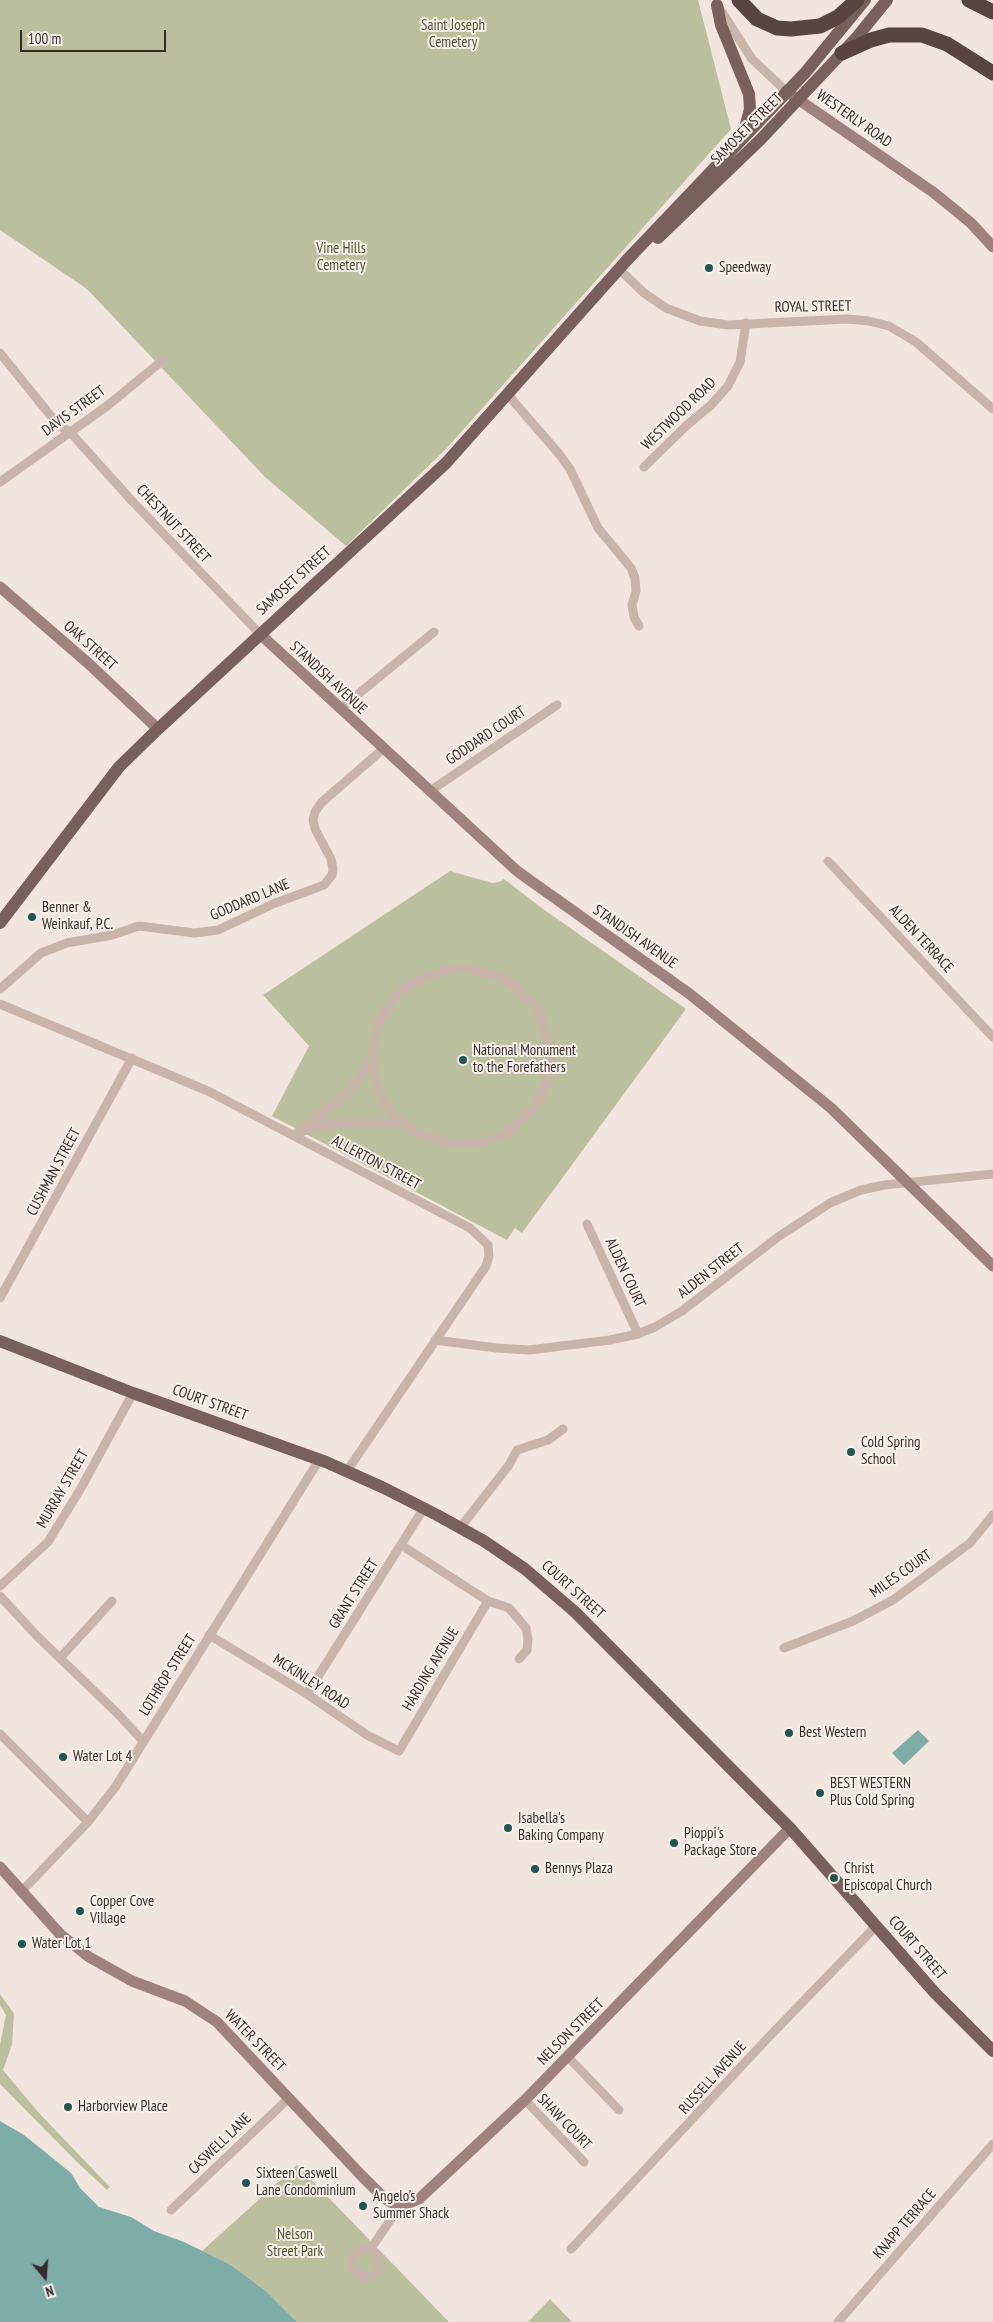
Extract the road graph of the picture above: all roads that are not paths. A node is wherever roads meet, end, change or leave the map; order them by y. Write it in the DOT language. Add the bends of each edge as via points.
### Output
graph roads {
  1 [pos="739,0"];
  2 [pos="857,0"];
  3 [pos="865,0"];
  4 [pos="887,0"];
  5 [pos="969,0"];
  6 [pos="987,0"];
  7 [pos="716,3"];
  8 [pos="993,4"];
  9 [pos="993,12"];
  10 [pos="842,53"];
  11 [pos="993,73"];
  12 [pos="786,91"];
  13 [pos="798,99"];
  14 [pos="743,137"];
  15 [pos="993,247"];
  16 [pos="620,270"];
  17 [pos="746,324"];
  18 [pos="0,353"];
  19 [pos="162,361"];
  20 [pos="508,395"];
  21 [pos="993,409"];
  22 [pos="69,431"];
  23 [pos="644,467"];
  24 [pos="0,482"];
  25 [pos="0,587"];
  26 [pos="639,626"];
  27 [pos="434,632"];
  28 [pos="260,634"];
  29 [pos="557,705"];
  30 [pos="340,709"];
  31 [pos="158,728"];
  32 [pos="383,748"];
  33 [pos="430,791"];
  34 [pos="828,861"];
  35 [pos="0,923"];
  36 [pos="0,989"];
  37 [pos="0,1004"];
  38 [pos="993,1036"];
  39 [pos="373,1057"];
  40 [pos="132,1058"];
  41 [pos="402,1123"];
  42 [pos="294,1135"];
  43 [pos="993,1174"];
  44 [pos="906,1182"];
  45 [pos="587,1224"];
  46 [pos="993,1266"];
  47 [pos="0,1298"];
  48 [pos="638,1334"];
  49 [pos="435,1340"];
  50 [pos="1,1344"];
  51 [pos="133,1393"];
  52 [pos="563,1429"];
  53 [pos="319,1460"];
  54 [pos="347,1471"];
  55 [pos="424,1508"];
  56 [pos="993,1515"];
  57 [pos="460,1528"];
  58 [pos="401,1545"];
  59 [pos="0,1586"];
  60 [pos="0,1596"];
  61 [pos="488,1601"];
  62 [pos="112,1602"];
  63 [pos="209,1635"];
  64 [pos="784,1648"];
  65 [pos="60,1658"];
  66 [pos="519,1659"];
  67 [pos="307,1694"];
  68 [pos="0,1734"];
  69 [pos="143,1741"];
  70 [pos="399,1751"];
  71 [pos="88,1822"];
  72 [pos="790,1828"];
  73 [pos="0,1867"];
  74 [pos="22,1891"];
  75 [pos="876,1926"];
  76 [pos="993,2051"];
  77 [pos="567,2056"];
  78 [pos="289,2098"];
  79 [pos="525,2100"];
  80 [pos="619,2110"];
  81 [pos="993,2144"];
  82 [pos="584,2162"];
  83 [pos="399,2207"];
  84 [pos="171,2210"];
  85 [pos="571,2249"];
  86 [pos="370,2250"];
  87 [pos="838,2322"];
  1 -- 2 [label="highway" via="757,19 777,28 791,29 820,26 838,17"];
  3 -- 12 [label="main road, SAMOSET STREET"];
  4 -- 10 [label="main road, SAMOSET STREET"];
  5 -- 9 [label="highway"];
  6 -- 8 [label="highway"];
  7 -- 12 [label="street, WESTERLY ROAD" via="752,59"];
  7 -- 14 [label="main road" via="721,25 749,94 750,110"];
  10 -- 11 [label="highway" via="889,35 922,35 947,44"];
  10 -- 13 [label="main road, SAMOSET STREET"];
  12 -- 13 [label="main road, WESTERLY ROAD"];
  12 -- 14 [label="main road, SAMOSET STREET"];
  13 -- 15 [label="main road, WESTERLY ROAD" via="933,192"];
  13 -- 16 [label="main road, SAMOSET STREET" via="744,157 631,264"];
  14 -- 16 [label="main road, SAMOSET STREET"];
  16 -- 17 [label="street, ROYAL STREET" via="644,293 677,314 711,324"];
  16 -- 20 [label="main road, SAMOSET STREET"];
  17 -- 21 [label="street, ROYAL STREET" via="819,319 880,323 916,342"];
  17 -- 23 [label="street, WESTWOOD ROAD" via="740,362 728,386"];
  18 -- 22 [label="street, CHESTNUT STREET" via="59,426"];
  19 -- 22 [label="street, DAVIS STREET" via="107,406"];
  20 -- 26 [label="street" via="560,455 598,528 631,568 636,584 632,606"];
  20 -- 28 [label="main road, SAMOSET STREET" via="446,463"];
  22 -- 24 [label="street, DAVIS STREET"];
  22 -- 28 [label="street, CHESTNUT STREET"];
  25 -- 31 [label="main road, OAK STREET"];
  27 -- 30 [label="street"];
  28 -- 30 [label="main road, STANDISH AVENUE"];
  28 -- 31 [label="main road, SAMOSET STREET"];
  29 -- 33 [label="street, GODDARD COURT"];
  30 -- 32 [label="main road, STANDISH AVENUE"];
  31 -- 35 [label="main road, SAMOSET STREET" via="119,767"];
  32 -- 33 [label="main road, STANDISH AVENUE"];
  32 -- 36 [label="street, GODDARD LANE" via="320,803 315,812 315,829 333,868 324,885 213,932 139,926 112,935 67,943 34,958"];
  33 -- 44 [label="main road, STANDISH AVENUE" via="517,871 691,995 768,1055 831,1108"];
  34 -- 38 [label="street, ALDEN TERRACE"];
  37 -- 40 [label="street, ALLERTON STREET"];
  39 -- 41 [label="street" via="379,1092 386,1107"];
  39 -- 41 [label="street" via="372,1047 378,1026 398,994 413,983 446,970 464,968 499,976 528,998 539,1012 551,1051 547,1082 532,1110 508,1134 490,1140 461,1143 430,1138"];
  39 -- 42 [label="street" via="344,1096"];
  40 -- 42 [label="street, ALLERTON STREET" via="208,1091"];
  40 -- 47 [label="street, CUSHMAN STREET"];
  41 -- 42 [label="street" via="317,1126"];
  42 -- 49 [label="street, ALLERTON STREET" via="470,1228 488,1245 486,1266"];
  43 -- 44 [label="street, ALDEN STREET"];
  44 -- 46 [label="main road, STANDISH AVENUE"];
  44 -- 48 [label="street, ALDEN STREET" via="861,1190 830,1203 791,1228 682,1311"];
  45 -- 48 [label="street, ALDEN COURT"];
  48 -- 49 [label="street, ALDEN STREET" via="529,1350"];
  49 -- 54 [label="street, ALLERTON STREET"];
  50 -- 51 [label="main road, COURT STREET"];
  51 -- 53 [label="main road, COURT STREET"];
  51 -- 59 [label="street, MURRAY STREET" via="48,1542"];
  52 -- 57 [label="street" via="548,1440 517,1450"];
  53 -- 54 [label="main road, COURT STREET"];
  53 -- 63 [label="street, LOTHROP STREET"];
  54 -- 55 [label="main road, COURT STREET"];
  55 -- 57 [label="main road, COURT STREET"];
  55 -- 58 [label="street, GRANT STREET"];
  56 -- 64 [label="street, MILES COURT" via="970,1543 893,1600"];
  57 -- 72 [label="main road, COURT STREET" via="525,1569 553,1592"];
  58 -- 61 [label="street"];
  58 -- 67 [label="street, GRANT STREET"];
  60 -- 65 [label="street"];
  61 -- 66 [label="street" via="509,1608 526,1628 526,1650"];
  61 -- 70 [label="street, HARDING AVENUE"];
  62 -- 65 [label="street"];
  63 -- 67 [label="street, MCKINLEY ROAD"];
  63 -- 69 [label="street, LOTHROP STREET"];
  65 -- 69 [label="street"];
  67 -- 70 [label="street, MCKINLEY ROAD" via="367,1735"];
  68 -- 71 [label="street"];
  69 -- 71 [label="street, LOTHROP STREET" via="116,1786"];
  71 -- 74 [label="street, LOTHROP STREET"];
  72 -- 75 [label="main road, COURT STREET"];
  72 -- 77 [label="main road, NELSON STREET"];
  73 -- 74 [label="main road, WATER STREET"];
  74 -- 78 [label="main road, WATER STREET" via="60,1934 89,1957 132,1981 185,2001 217,2022"];
  75 -- 76 [label="main road, COURT STREET" via="935,1993"];
  75 -- 85 [label="street, RUSSELL AVENUE"];
  77 -- 79 [label="main road, NELSON STREET"];
  77 -- 80 [label="street"];
  78 -- 83 [label="main road, WATER STREET" via="384,2198"];
  78 -- 84 [label="street, CASWELL LANE"];
  79 -- 82 [label="street, SHAW COURT"];
  79 -- 83 [label="main road, NELSON STREET" via="419,2200"];
  81 -- 87 [label="street, KNAPP TERRACE"];
  83 -- 86 [label="street"];
}
